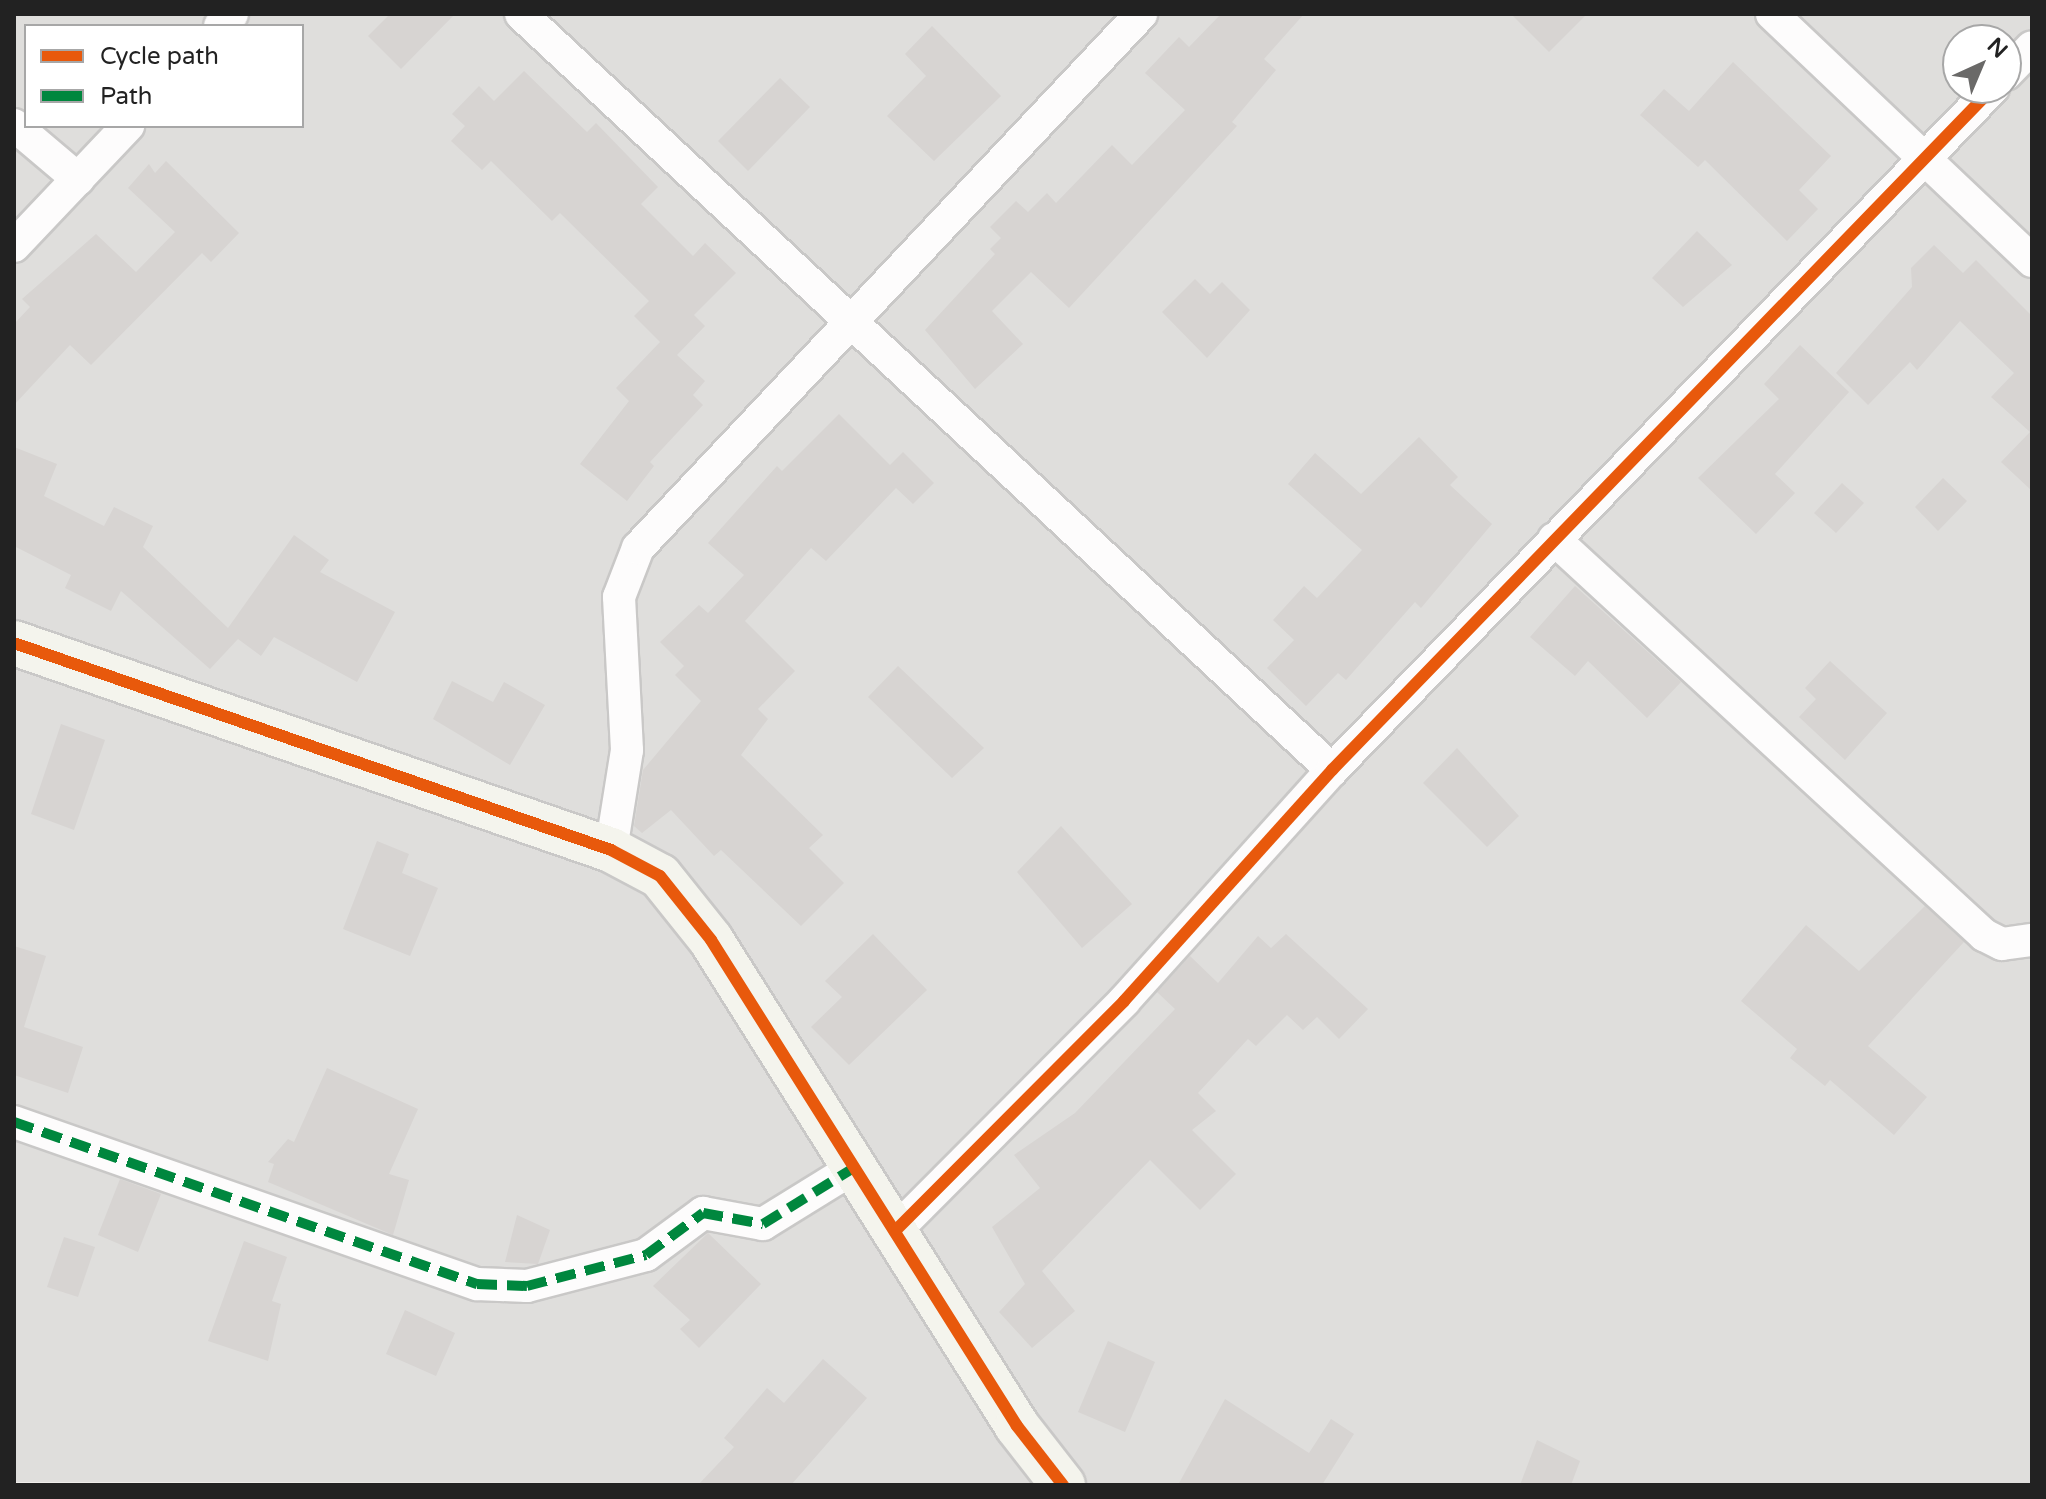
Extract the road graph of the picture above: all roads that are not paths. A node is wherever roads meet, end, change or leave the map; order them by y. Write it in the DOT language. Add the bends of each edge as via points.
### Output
graph roads {
  1 [pos="521,14"];
  2 [pos="1141,14"];
  3 [pos="1772,14"];
  4 [pos="1978,104"];
  5 [pos="14,125"];
  6 [pos="126,128"];
  7 [pos="1925,160"];
  8 [pos="78,179"];
  9 [pos="14,246"];
  10 [pos="2032,261"];
  11 [pos="850,322"];
  12 [pos="1554,539"];
  13 [pos="14,643"];
  14 [pos="1332,770"];
  15 [pos="611,850"];
  16 [pos="2032,940"];
  17 [pos="14,1122"];
  18 [pos="852,1169"];
  19 [pos="897,1229"];
  20 [pos="1063,1485"];
  1 -- 11 [label="street"];
  2 -- 11 [label="street"];
  3 -- 7 [label="street"];
  4 -- 7 [label="street"];
  5 -- 8 [label="street"];
  6 -- 8 [label="street"];
  7 -- 10 [label="street"];
  7 -- 12 [label="street"];
  8 -- 9 [label="street"];
  11 -- 14 [label="street"];
  11 -- 15 [label="street" via="638,548 626,573 619,597 627,750"];
  12 -- 14 [label="street"];
  12 -- 16 [label="street" via="1984,935 2002,944"];
  13 -- 15 [label="street"];
  14 -- 19 [label="street" via="1124,1001"];
  15 -- 18 [label="street" via="660,876 711,940"];
  17 -- 18 [label="street" via="477,1284 527,1286 646,1255 703,1213 763,1224"];
  18 -- 19 [label="street"];
  19 -- 20 [label="street" via="1017,1426"];
}
